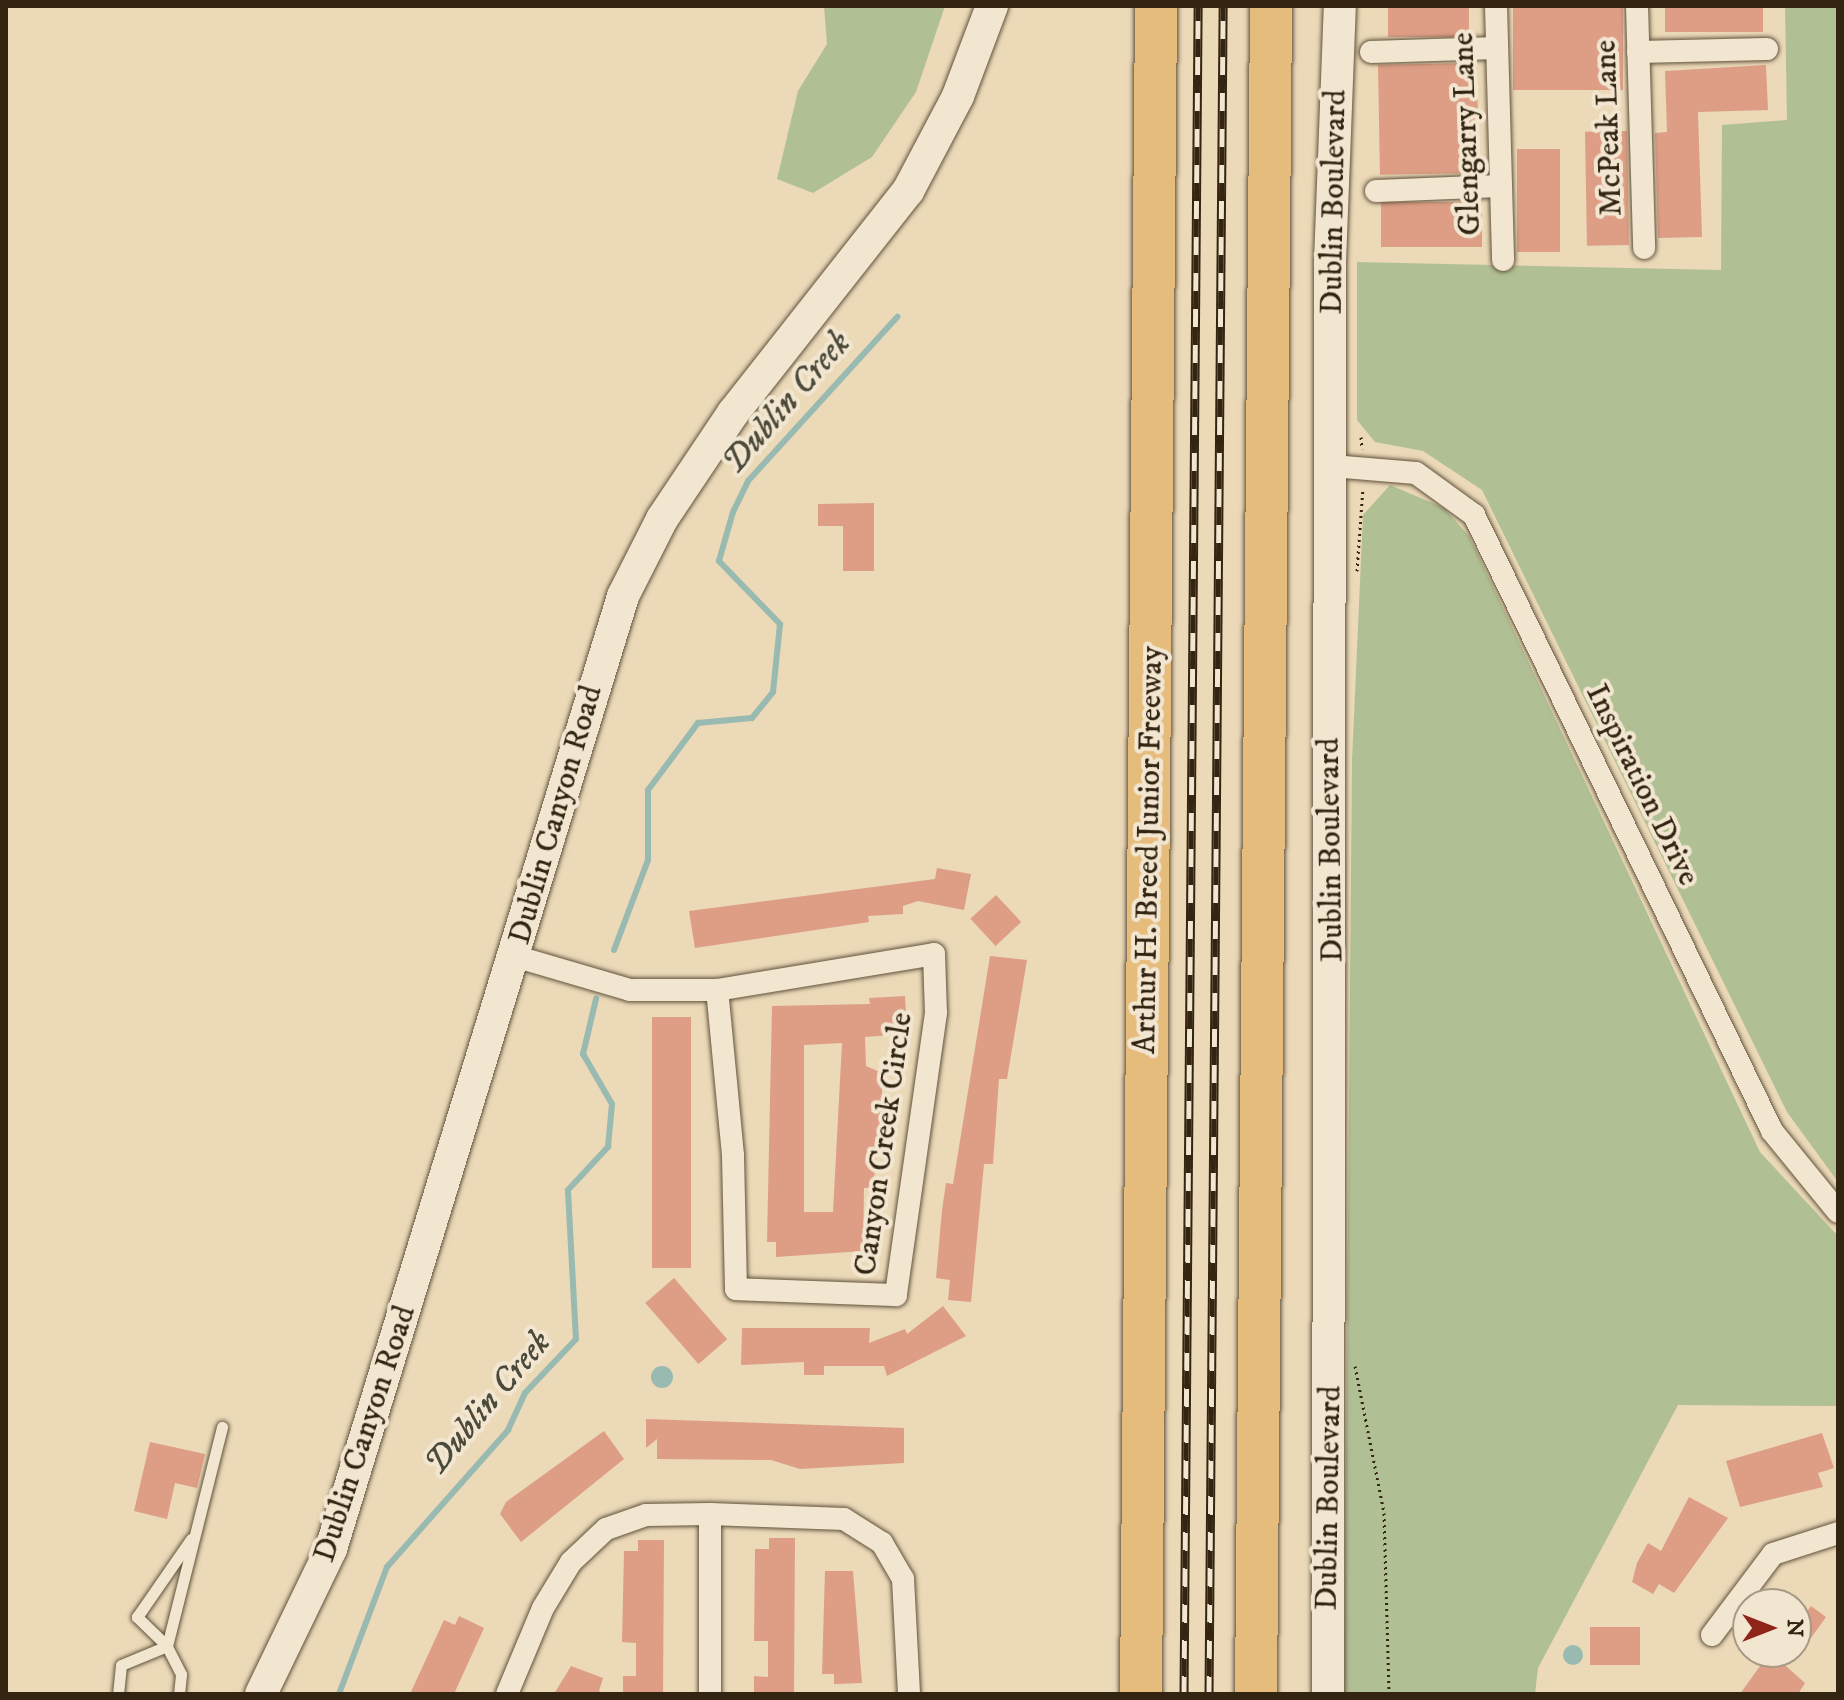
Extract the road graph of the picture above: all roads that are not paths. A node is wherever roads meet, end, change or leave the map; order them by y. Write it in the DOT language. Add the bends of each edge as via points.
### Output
graph roads {
  1 [pos="992,6"];
  2 [pos="1156,6"];
  3 [pos="1271,6"];
  4 [pos="1340,6"];
  5 [pos="1496,6"];
  6 [pos="1637,6"];
  7 [pos="1497,48"];
  8 [pos="1767,49"];
  9 [pos="1371,52"];
  10 [pos="1638,52"];
  11 [pos="1501,186"];
  12 [pos="1376,191"];
  13 [pos="1644,248"];
  14 [pos="1503,260"];
  15 [pos="1332,466"];
  16 [pos="514,956"];
  17 [pos="717,990"];
  18 [pos="1838,1212"];
  19 [pos="222,1427"];
  20 [pos="710,1514"];
  21 [pos="196,1531"];
  22 [pos="1838,1533"];
  23 [pos="1712,1635"];
  24 [pos="167,1646"];
  25 [pos="118,1694"];
  26 [pos="179,1694"];
  27 [pos="261,1694"];
  28 [pos="507,1694"];
  29 [pos="710,1694"];
  30 [pos="909,1694"];
  31 [pos="1141,1694"];
  32 [pos="1256,1694"];
  33 [pos="1328,1694"];
  1 -- 16 [label="main road, Dublin Canyon Road" via="967,76 908,191 733,413 662,519 623,596"];
  2 -- 31 [label="highway, Arthur H. Breed Junior Freeway"];
  3 -- 32 [label="highway"];
  4 -- 15 [label="main road, Dublin Boulevard"];
  5 -- 7 [label="street, Glengarry Lane"];
  6 -- 10 [label="street, McPeak Lane"];
  7 -- 9 [label="street"];
  7 -- 11 [label="street, Glengarry Lane"];
  8 -- 10 [label="street"];
  10 -- 13 [label="street, McPeak Lane"];
  11 -- 12 [label="street"];
  11 -- 14 [label="street, Glengarry Lane"];
  15 -- 18 [label="street, Inspiration Drive" via="1416,473 1474,515 1772,1131"];
  15 -- 33 [label="main road, Dublin Boulevard"];
  16 -- 17 [label="street, Canyon Creek Circle" via="630,990"];
  16 -- 27 [label="main road, Dublin Canyon Road" via="331,1549"];
  17 -- 17 [label="street, Canyon Creek Circle" via="934,954 936,1013 896,1295 736,1289 733,1155"];
  19 -- 21 [label="lane"];
  20 -- 28 [label="street" via="646,1515 606,1529 571,1562 543,1608"];
  20 -- 29 [label="street"];
  20 -- 30 [label="street" via="844,1519 882,1543 903,1579"];
  21 -- 24 [label="lane"];
  21 -- 24 [label="lane" via="137,1617"];
  22 -- 23 [label="street" via="1773,1554"];
  24 -- 25 [label="lane" via="121,1665"];
  24 -- 26 [label="lane" via="181,1674"];
}
